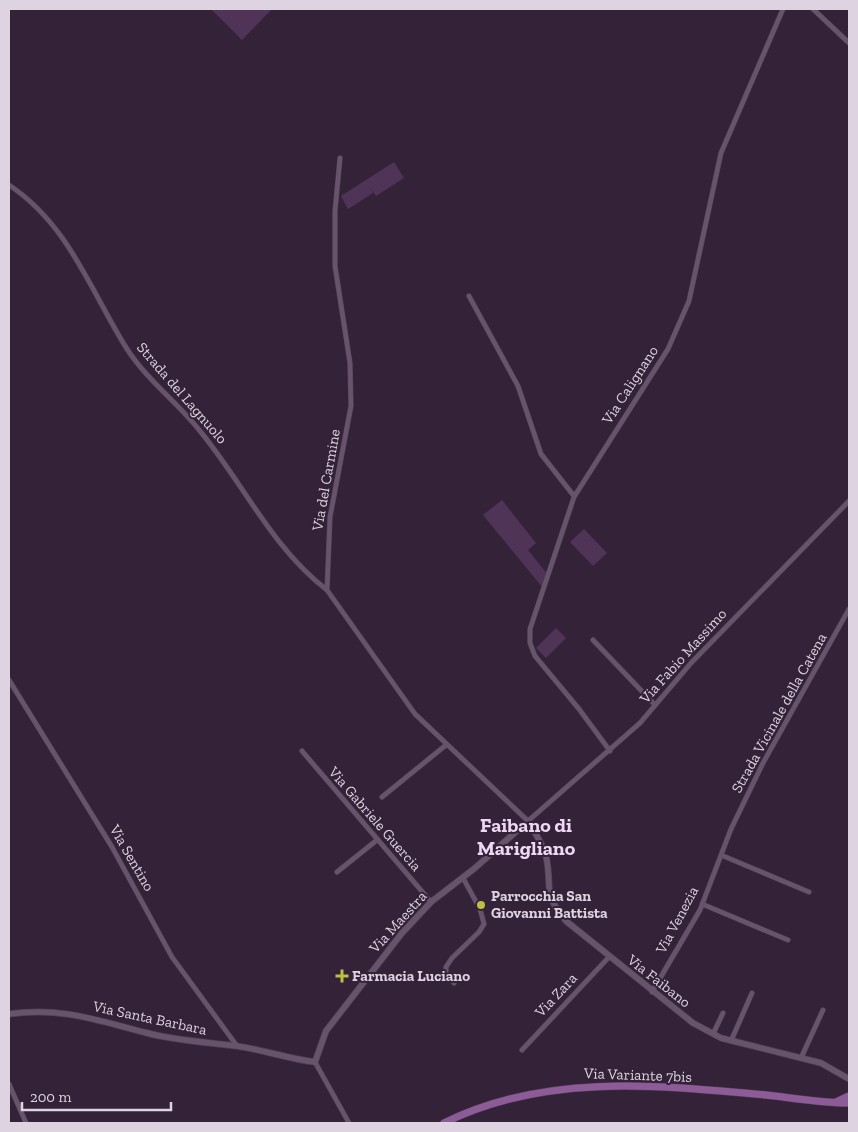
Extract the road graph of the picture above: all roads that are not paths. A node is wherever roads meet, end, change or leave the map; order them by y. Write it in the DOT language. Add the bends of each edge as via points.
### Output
graph roads {
  1 [pos="783,9"];
  2 [pos="813,9"];
  3 [pos="849,43"];
  4 [pos="340,158"];
  5 [pos="9,185"];
  6 [pos="469,296"];
  7 [pos="574,496"];
  8 [pos="849,501"];
  9 [pos="327,590"];
  10 [pos="849,609"];
  11 [pos="593,640"];
  12 [pos="9,680"];
  13 [pos="655,705"];
  14 [pos="446,745"];
  15 [pos="302,751"];
  16 [pos="610,751"];
  17 [pos="382,797"];
  18 [pos="528,821"];
  19 [pos="731,829"];
  20 [pos="377,840"];
  21 [pos="721,855"];
  22 [pos="337,872"];
  23 [pos="463,878"];
  24 [pos="809,892"];
  25 [pos="431,902"];
  26 [pos="702,904"];
  27 [pos="788,940"];
  28 [pos="609,957"];
  29 [pos="454,983"];
  30 [pos="652,992"];
  31 [pos="752,993"];
  32 [pos="823,1010"];
  33 [pos="723,1012"];
  34 [pos="9,1014"];
  35 [pos="713,1034"];
  36 [pos="731,1040"];
  37 [pos="237,1046"];
  38 [pos="522,1050"];
  39 [pos="801,1058"];
  40 [pos="315,1062"];
  41 [pos="849,1079"];
  42 [pos="9,1084"];
  43 [pos="849,1096"];
  44 [pos="836,1102"];
  45 [pos="849,1104"];
  46 [pos="26,1123"];
  47 [pos="349,1123"];
  48 [pos="444,1123"];
  1 -- 7 [label="street, Via Calignano" via="721,153 689,301 679,327"];
  2 -- 3 [label="street"];
  4 -- 9 [label="street, Via del Carmine" via="335,211 335,266 350,363 352,406 330,517"];
  5 -- 9 [label="street, Strada del Lagnuolo" via="37,206 56,227 136,362 198,428 240,484 270,532"];
  6 -- 7 [label="street" via="518,386 541,454"];
  7 -- 16 [label="street, Via Calignano" via="530,629 530,643 541,664"];
  8 -- 13 [label="street, Via Fabio Massimo" via="691,663"];
  9 -- 14 [label="street" via="415,714"];
  10 -- 19 [label="street, Strada Vicinale della Catena" via="763,763"];
  11 -- 13 [label="street"];
  12 -- 37 [label="street, Via Sentino" via="112,847 172,957"];
  13 -- 16 [label="street, Via Fabio Massimo"];
  14 -- 17 [label="street"];
  14 -- 18 [label="street"];
  15 -- 20 [label="street, Via Gabriele Guercia"];
  16 -- 18 [label="street, Via Fabio Massimo"];
  18 -- 23 [label="street, Via Maestra"];
  18 -- 28 [label="street, Via Faibano" via="546,856 548,890 556,909"];
  19 -- 21 [label="street, Via Venezia"];
  20 -- 22 [label="street"];
  20 -- 25 [label="street, Via Gabriele Guercia"];
  21 -- 24 [label="street"];
  21 -- 26 [label="street, Via Venezia"];
  23 -- 25 [label="street, Via Maestra"];
  23 -- 29 [label="street" via="480,909 484,924 448,962 446,972"];
  25 -- 40 [label="street, Via Maestra" via="382,957 326,1031"];
  26 -- 27 [label="street"];
  26 -- 30 [label="street, Via Venezia"];
  28 -- 30 [label="street, Via Faibano"];
  28 -- 38 [label="street, Via Zara"];
  30 -- 35 [label="street, Via Faibano"];
  31 -- 36 [label="street"];
  32 -- 39 [label="street"];
  33 -- 35 [label="street"];
  34 -- 37 [label="street, Via Santa Barbara" via="58,1012 164,1037"];
  35 -- 36 [label="street, Via Faibano"];
  36 -- 39 [label="street, Via Faibano"];
  37 -- 40 [label="street, Via Santa Barbara"];
  39 -- 41 [label="street, Via Faibano" via="821,1064"];
  40 -- 47 [label="street"];
  42 -- 46 [label="street"];
  43 -- 44 [label="main road, Via Variante 7bis"];
  44 -- 45 [label="main road, Via Variante 7bis"];
  44 -- 48 [label="main road, Via Variante 7bis" via="600,1085 553,1089 509,1098"];
}
